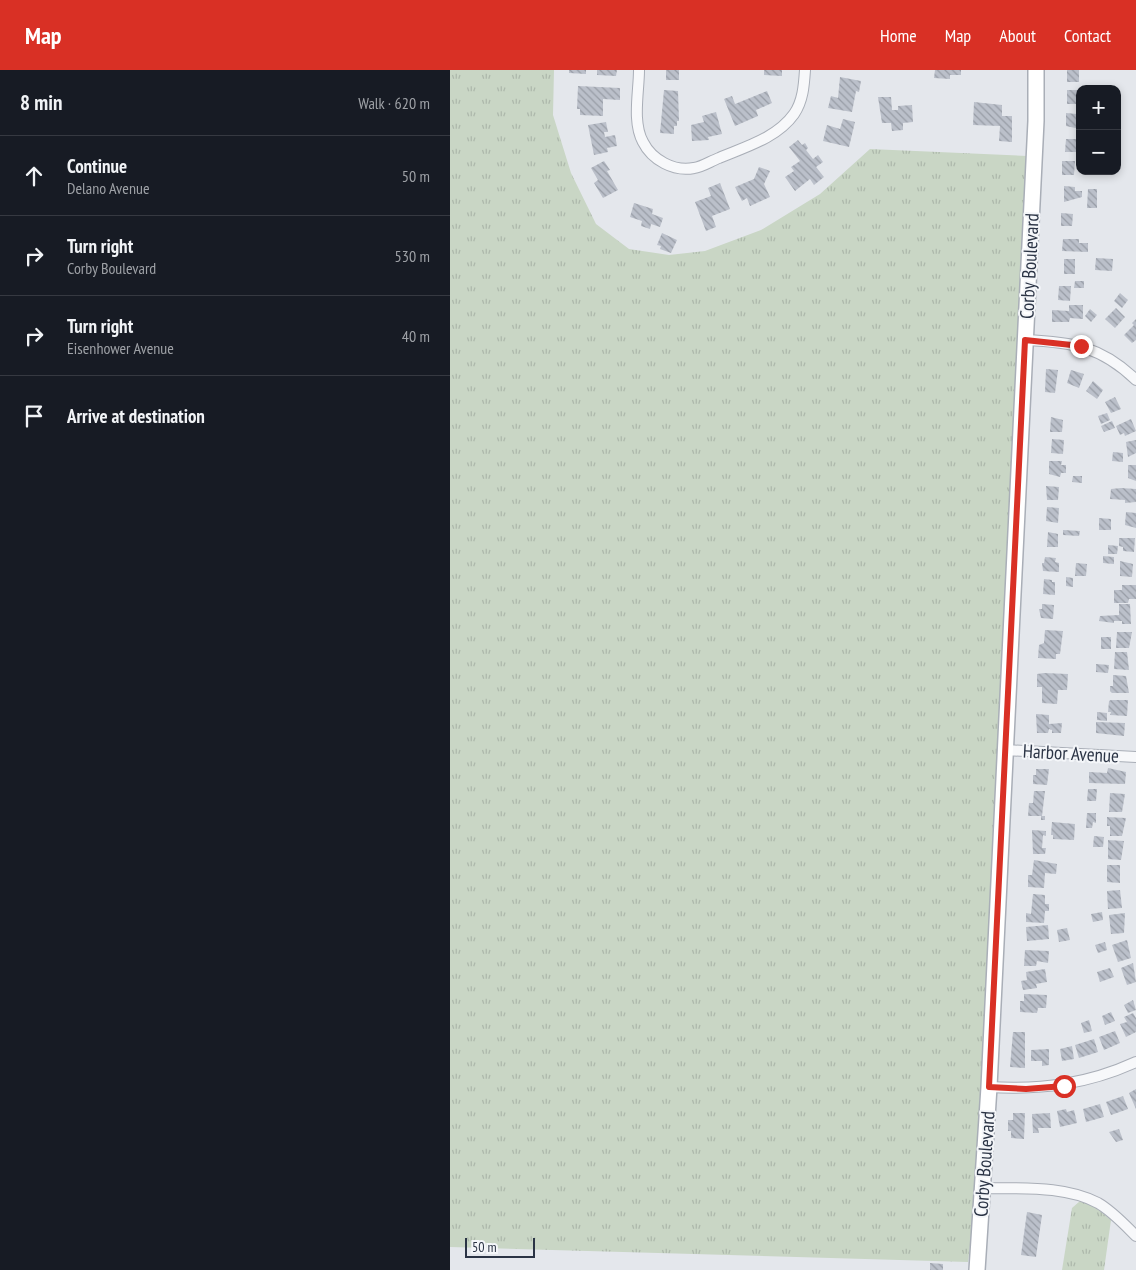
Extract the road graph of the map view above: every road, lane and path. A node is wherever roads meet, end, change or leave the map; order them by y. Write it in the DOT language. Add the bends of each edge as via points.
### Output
graph roads {
  1 [pos="639,70"];
  2 [pos="805,70"];
  3 [pos="1036,70"];
  4 [pos="1025,340"];
  5 [pos="1136,380"];
  6 [pos="1005,750"];
  7 [pos="1136,757"];
  8 [pos="1136,1062"];
  9 [pos="989,1087"];
  10 [pos="983,1188"];
  11 [pos="1136,1236"];
  12 [pos="977,1270"];
  1 -- 2 [label="street" via="638,122 642,141 658,160 682,168 694,168 780,128 795,113 802,98"];
  3 -- 4 [label="street, Corby Boulevard"];
  4 -- 5 [label="street" via="1081,346 1118,363"];
  4 -- 6 [label="street, Corby Boulevard"];
  6 -- 7 [label="street, Harbor Avenue"];
  6 -- 9 [label="street, Corby Boulevard"];
  8 -- 9 [label="street" via="1101,1077 1064,1086"];
  9 -- 10 [label="street, Corby Boulevard"];
  10 -- 11 [label="street" via="1059,1192 1083,1197 1109,1211"];
  10 -- 12 [label="street, Corby Boulevard"];
}
